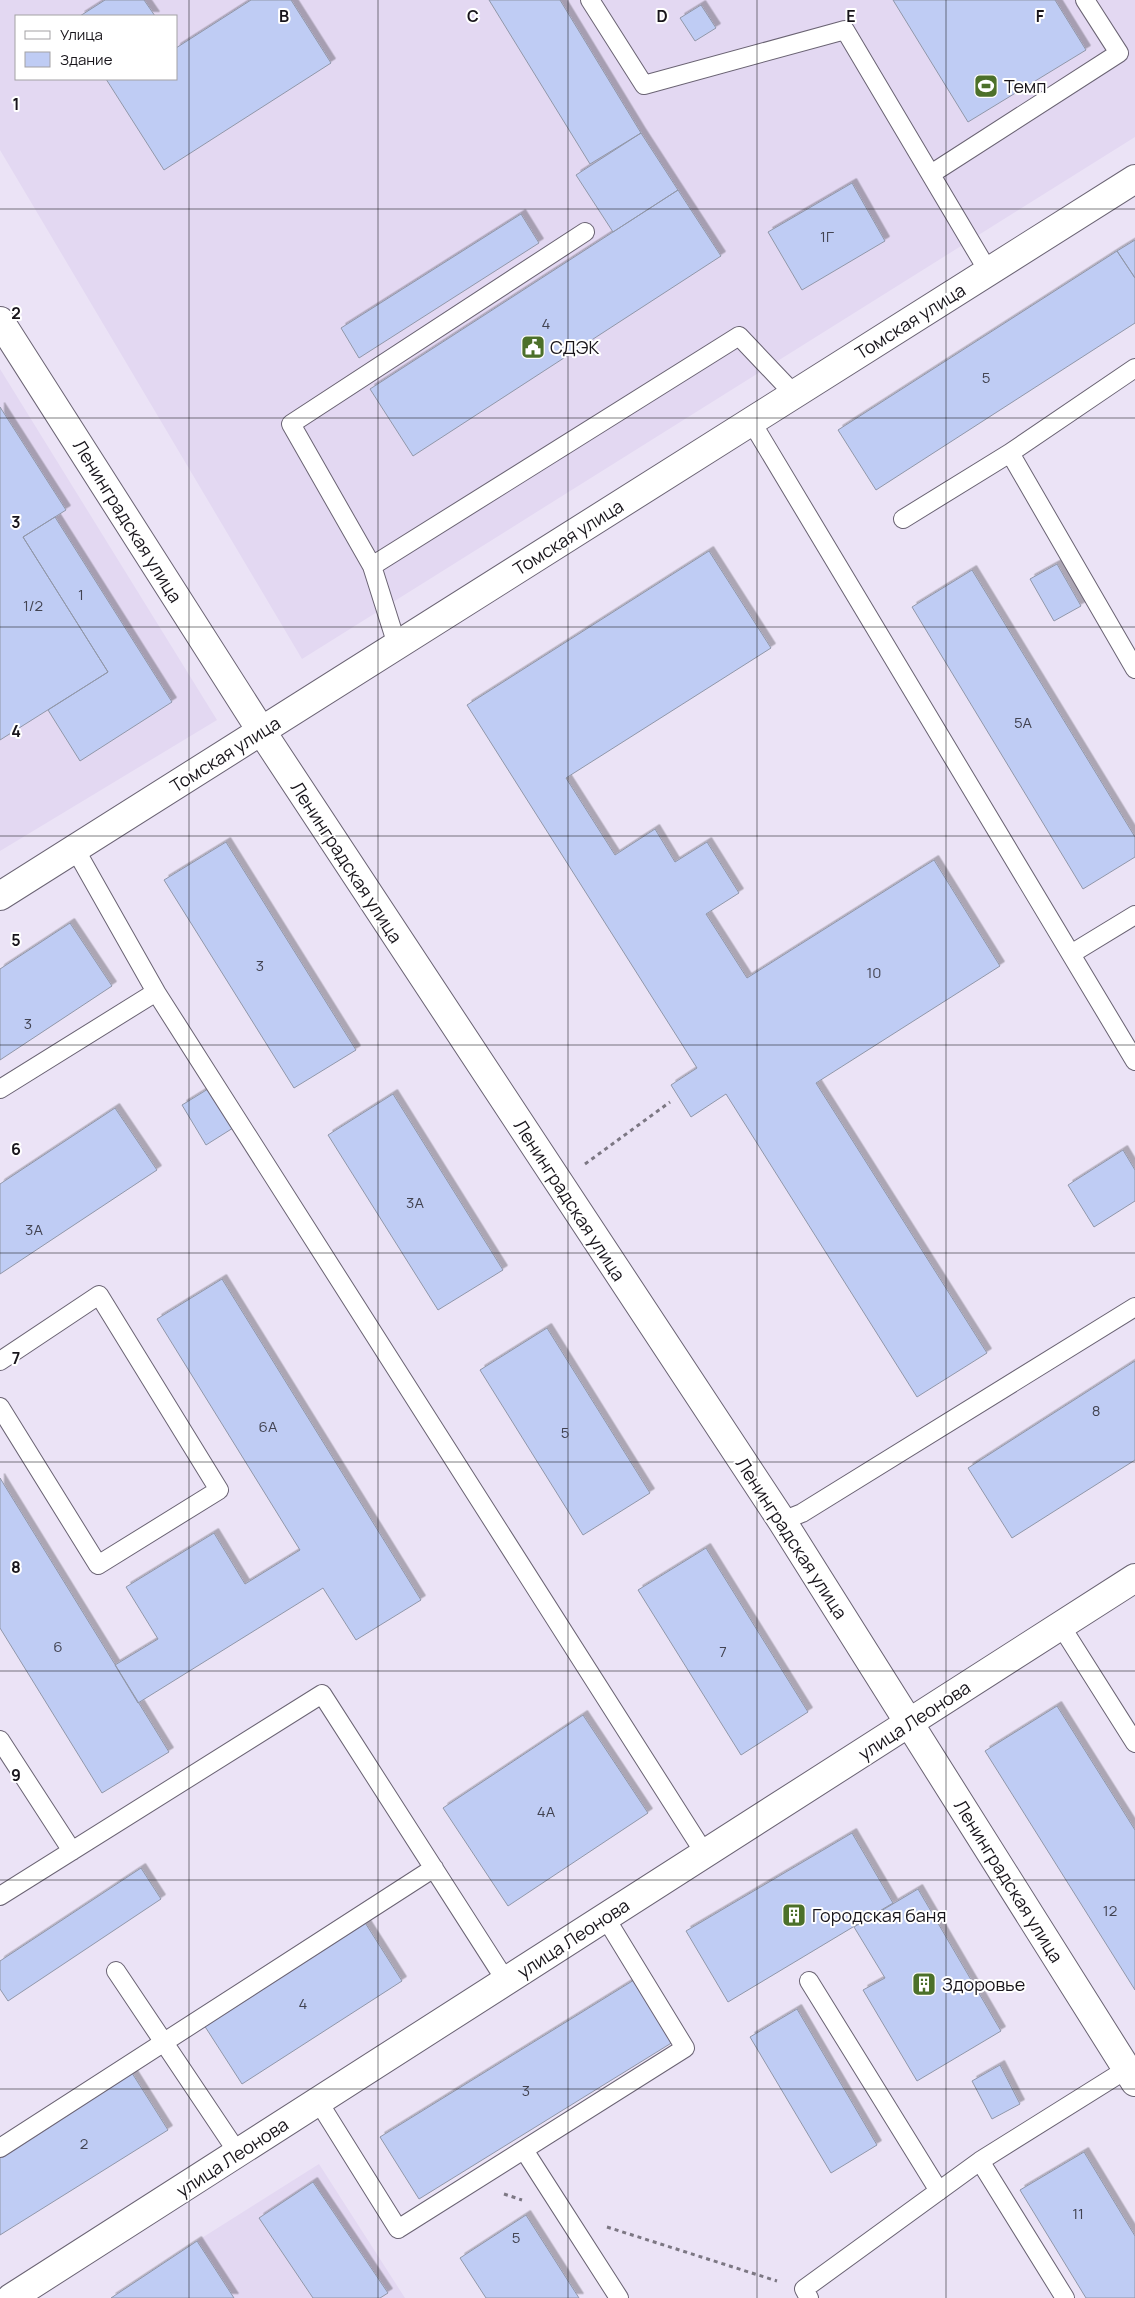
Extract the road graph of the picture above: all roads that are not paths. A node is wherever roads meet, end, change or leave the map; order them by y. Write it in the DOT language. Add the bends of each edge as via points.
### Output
graph roads {
  1 [pos="590,0"];
  2 [pos="1085,0"];
  3 [pos="931,174"];
  4 [pos="1135,179"];
  5 [pos="586,232"];
  6 [pos="988,271"];
  7 [pos="0,321"];
  8 [pos="1135,368"];
  9 [pos="794,394"];
  10 [pos="752,421"];
  11 [pos="1010,453"];
  12 [pos="903,519"];
  13 [pos="372,566"];
  14 [pos="397,645"];
  15 [pos="1135,669"];
  16 [pos="262,732"];
  17 [pos="74,847"];
  18 [pos="0,896"];
  19 [pos="1135,915"];
  20 [pos="1071,954"];
  21 [pos="156,992"];
  22 [pos="1135,1062"];
  23 [pos="0,1089"];
  24 [pos="1135,1307"];
  25 [pos="0,1360"];
  26 [pos="0,1407"];
  27 [pos="782,1521"];
  28 [pos="1135,1578"];
  29 [pos="1061,1626"];
  30 [pos="910,1724"];
  31 [pos="0,1740"];
  32 [pos="1135,1743"];
  33 [pos="72,1851"];
  34 [pos="705,1854"];
  35 [pos="434,1868"];
  36 [pos="0,1896"];
  37 [pos="605,1918"];
  38 [pos="116,1971"];
  39 [pos="506,1981"];
  40 [pos="809,1981"];
  41 [pos="164,2041"];
  42 [pos="1131,2075"];
  43 [pos="318,2101"];
  44 [pos="0,2148"];
  45 [pos="524,2150"];
  46 [pos="238,2153"];
  47 [pos="980,2161"];
  48 [pos="939,2192"];
  49 [pos="806,2294"];
  50 [pos="11,2298"];
  51 [pos="619,2298"];
  52 [pos="1065,2298"];
  1 -- 3 [label="lane" via="644,85 845,30"];
  2 -- 3 [label="lane" via="1119,53"];
  3 -- 6 [label="lane"];
  4 -- 6 [label="street, Томская улица"];
  5 -- 13 [label="lane" via="291,424"];
  6 -- 9 [label="street, Томская улица"];
  7 -- 16 [label="street, Ленинградская улица"];
  8 -- 11 [label="lane"];
  9 -- 10 [label="street, Томская улица"];
  9 -- 13 [label="lane" via="739,336"];
  10 -- 14 [label="street, Томская улица"];
  10 -- 20 [label="lane"];
  11 -- 12 [label="lane"];
  11 -- 15 [label="lane"];
  13 -- 14 [label="lane"];
  14 -- 16 [label="street, Томская улица"];
  16 -- 17 [label="street, Томская улица"];
  16 -- 27 [label="street, Ленинградская улица"];
  17 -- 18 [label="street, Томская улица"];
  17 -- 21 [label="lane"];
  19 -- 20 [label="lane"];
  20 -- 22 [label="lane"];
  21 -- 23 [label="lane"];
  21 -- 34 [label="lane"];
  24 -- 27 [label="lane" via="802,1513"];
  25 -- 26 [label="lane" via="99,1295 219,1490 98,1565"];
  27 -- 30 [label="street, Ленинградская улица"];
  28 -- 29 [label="street, улица Леонова"];
  29 -- 30 [label="street, улица Леонова"];
  29 -- 32 [label="lane"];
  30 -- 34 [label="street, улица Леонова"];
  30 -- 42 [label="street, Ленинградская улица"];
  31 -- 33 [label="lane"];
  33 -- 35 [label="lane" via="322,1694"];
  33 -- 36 [label="lane"];
  34 -- 37 [label="street, улица Леонова"];
  35 -- 39 [label="lane"];
  35 -- 41 [label="lane"];
  37 -- 39 [label="street, улица Леонова"];
  37 -- 45 [label="lane" via="685,2048"];
  38 -- 41 [label="lane"];
  39 -- 43 [label="street, улица Леонова"];
  40 -- 48 [label="lane"];
  41 -- 44 [label="lane"];
  41 -- 46 [label="lane"];
  42 -- 47 [label="lane"];
  43 -- 45 [label="lane" via="398,2229"];
  43 -- 46 [label="street, улица Леонова"];
  45 -- 51 [label="lane"];
  46 -- 50 [label="street, улица Леонова"];
  47 -- 48 [label="lane"];
  47 -- 52 [label="lane"];
  48 -- 49 [label="lane"];
}
